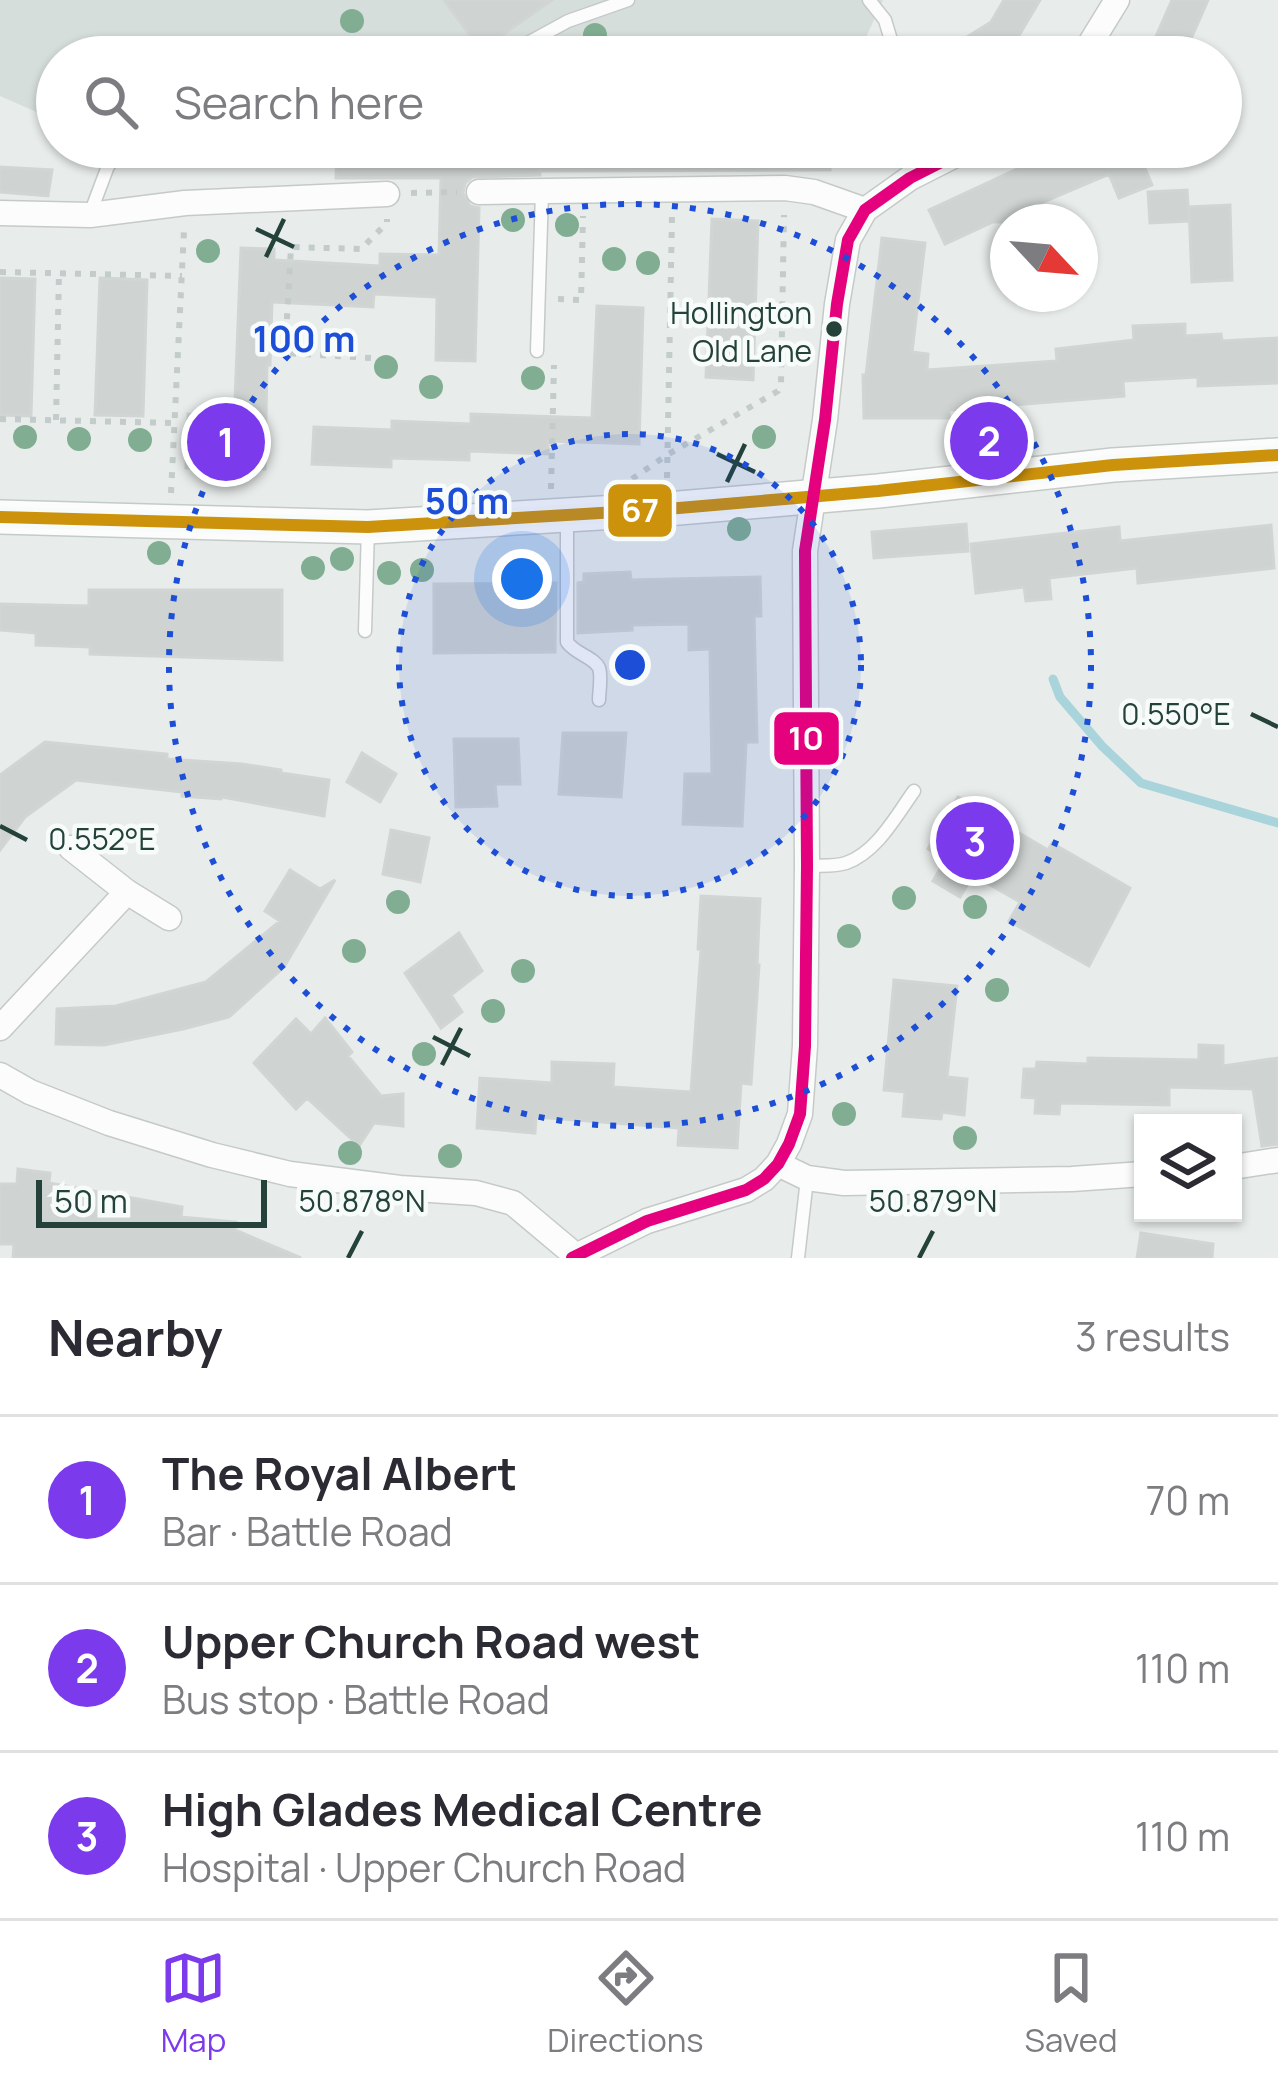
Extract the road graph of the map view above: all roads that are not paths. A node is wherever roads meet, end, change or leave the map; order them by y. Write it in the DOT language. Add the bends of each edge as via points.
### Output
graph roads {
  1 [pos="628,0"];
  2 [pos="869,0"];
  3 [pos="1117,0"];
  4 [pos="540,36"];
  5 [pos="890,36"];
  6 [pos="1095,36"];
  7 [pos="107,168"];
  8 [pos="909,168"];
  9 [pos="930,168"];
  10 [pos="910,178"];
  11 [pos="542,191"];
  12 [pos="479,192"];
  13 [pos="387,194"];
  14 [pos="865,210"];
  15 [pos="0,213"];
  16 [pos="90,215"];
  17 [pos="537,350"];
  18 [pos="1278,455"];
  19 [pos="814,497"];
  20 [pos="559,517"];
  21 [pos="0,518"];
  22 [pos="368,526"];
  23 [pos="365,631"];
  24 [pos="599,700"];
  25 [pos="914,791"];
  26 [pos="71,848"];
  27 [pos="807,866"];
  28 [pos="127,892"];
  29 [pos="169,918"];
  30 [pos="0,1028"];
  31 [pos="0,1075"];
  32 [pos="1278,1160"];
  33 [pos="778,1164"];
  34 [pos="1242,1166"];
  35 [pos="1134,1175"];
  36 [pos="807,1178"];
  37 [pos="573,1257"];
  38 [pos="798,1258"];
  1 -- 4 [label="lane"];
  2 -- 5 [label="lane"];
  3 -- 6 [label="street"];
  7 -- 16 [label="lane"];
  8 -- 10 [label="lane"];
  9 -- 10 [label="street"];
  10 -- 14 [label="street"];
  11 -- 12 [label="street"];
  11 -- 14 [label="street" via="785,188"];
  11 -- 17 [label="lane"];
  13 -- 16 [label="street" via="185,202"];
  14 -- 19 [label="street" via="844,261"];
  15 -- 16 [label="street"];
  18 -- 19 [label="main road"];
  19 -- 20 [label="main road"];
  19 -- 27 [label="street" via="805,551"];
  20 -- 22 [label="main road"];
  20 -- 24 [label="lane" via="567,642 599,668"];
  21 -- 22 [label="main road"];
  22 -- 23 [label="lane"];
  25 -- 27 [label="lane" via="864,853 844,864"];
  26 -- 28 [label="street"];
  27 -- 33 [label="street" via="800,1114"];
  28 -- 29 [label="street"];
  28 -- 30 [label="street"];
  31 -- 37 [label="street" via="110,1123 212,1155 290,1174 513,1203"];
  32 -- 34 [label="street"];
  33 -- 36 [label="street"];
  33 -- 37 [label="street" via="746,1190 646,1220"];
  35 -- 36 [label="street"];
  36 -- 38 [label="lane"];
}
